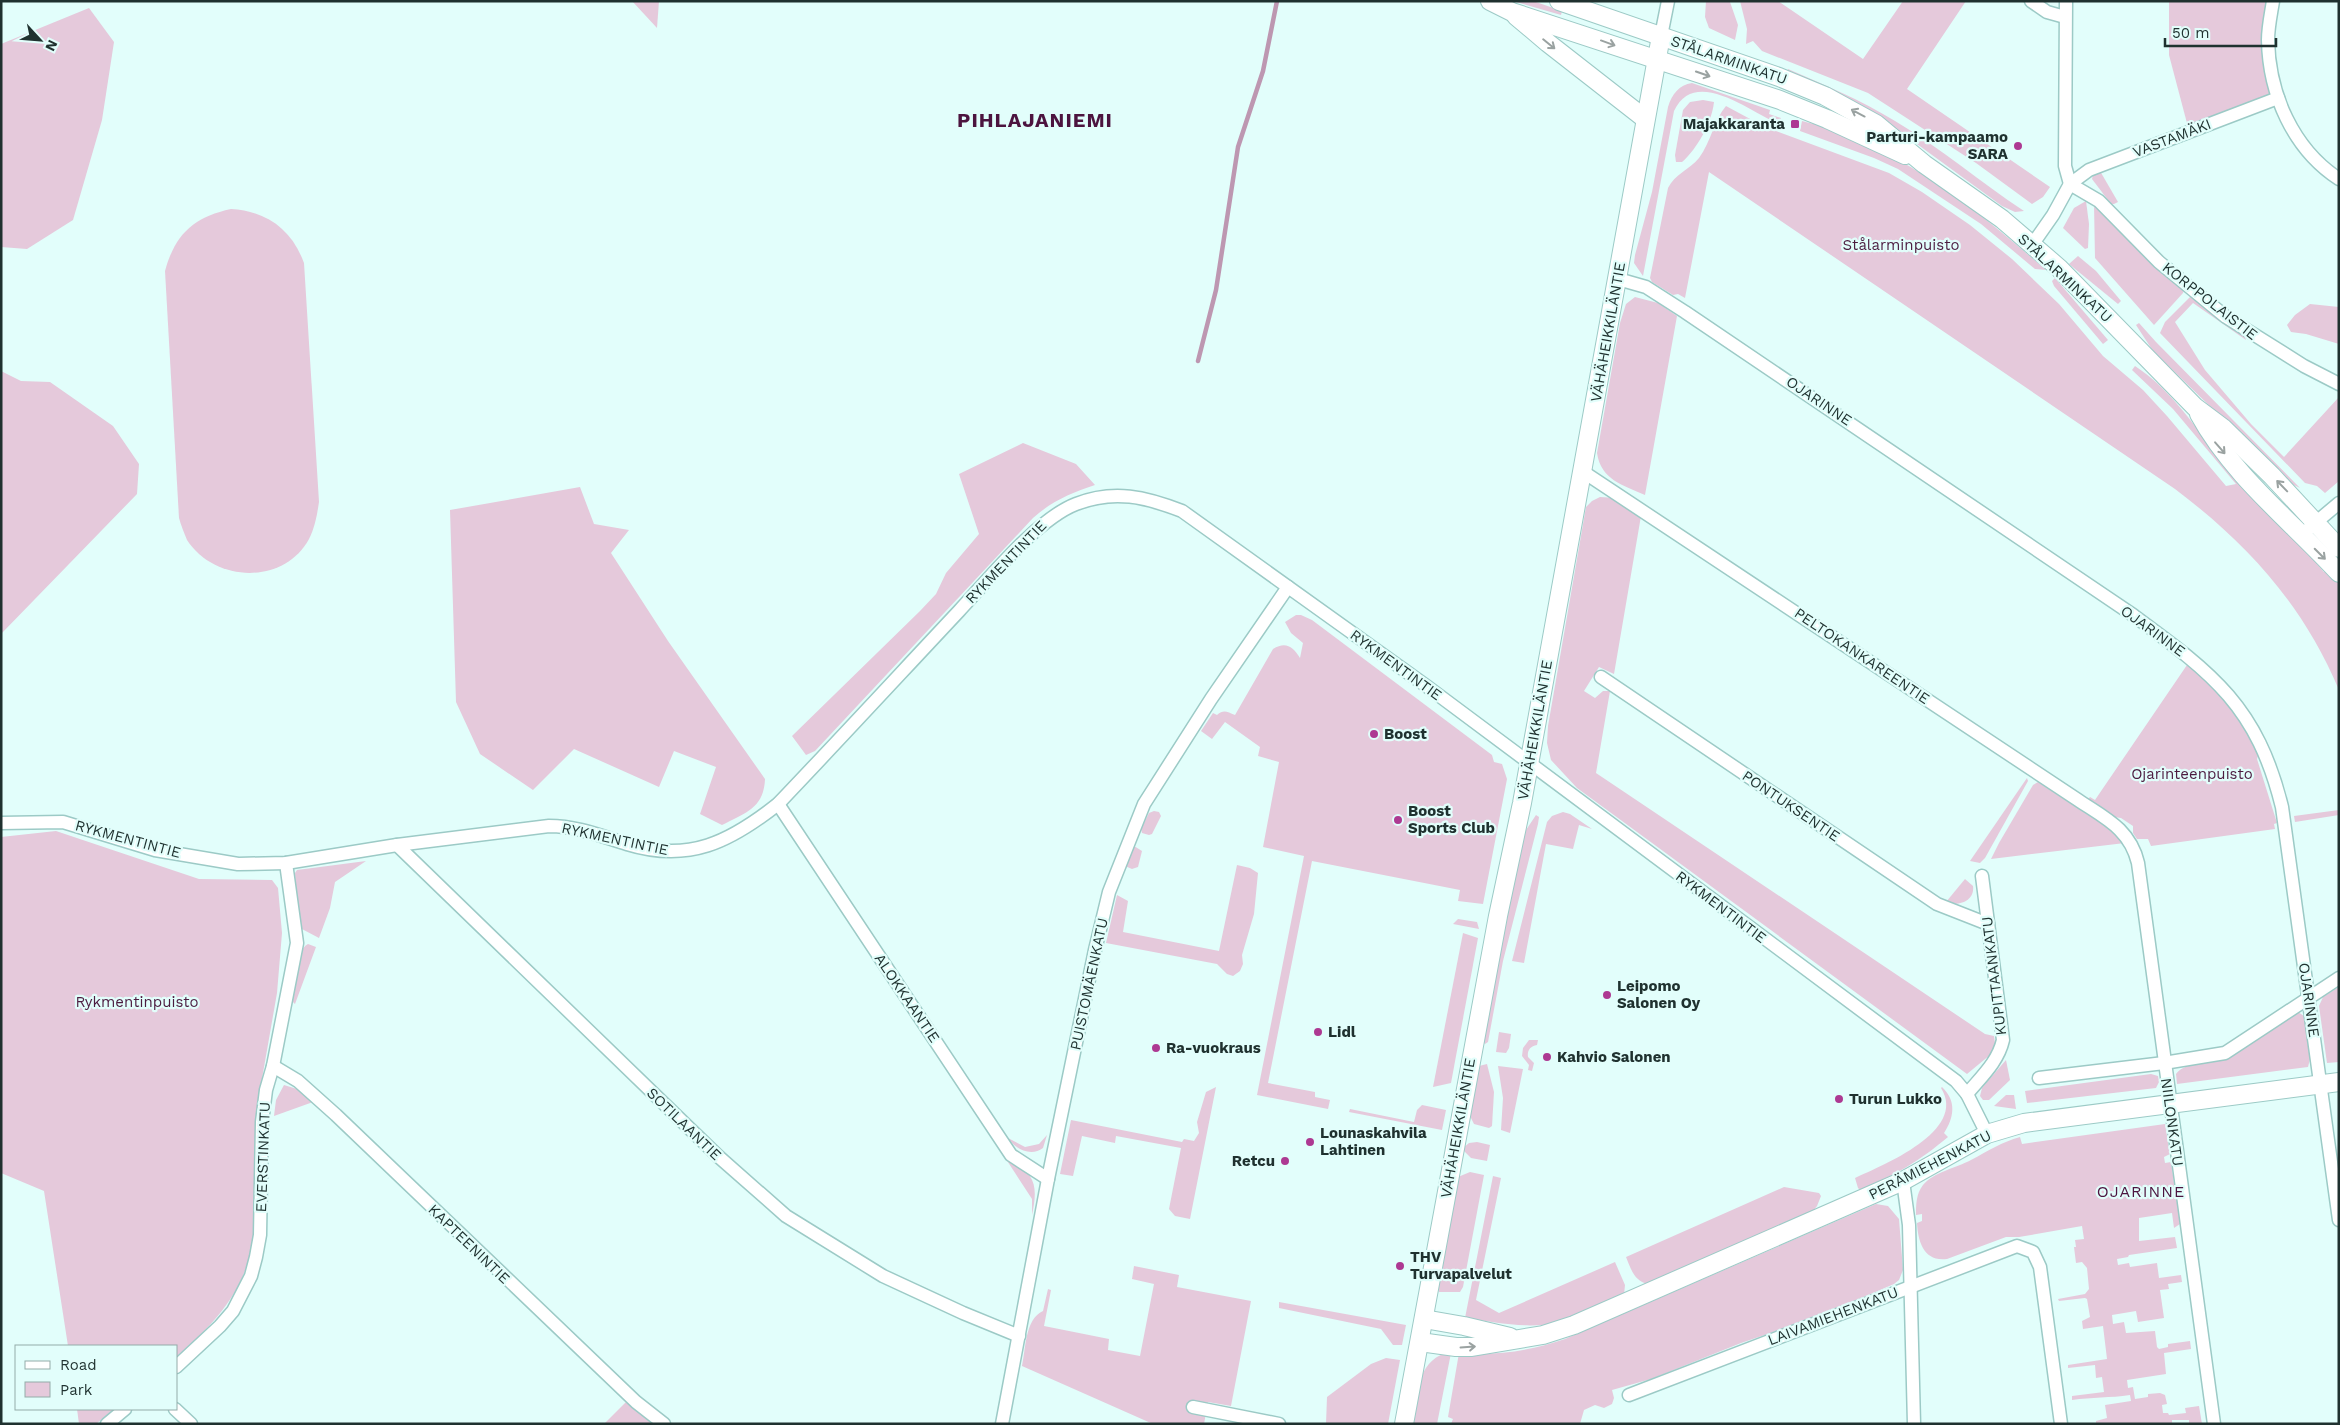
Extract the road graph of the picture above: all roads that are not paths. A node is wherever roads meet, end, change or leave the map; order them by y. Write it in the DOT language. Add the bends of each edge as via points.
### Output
graph roads {
  1 [pos="1490,1"];
  2 [pos="1559,1"];
  3 [pos="1668,1"];
  4 [pos="2031,1"];
  5 [pos="2066,1"];
  6 [pos="2273,1"];
  7 [pos="1512,12"];
  8 [pos="2065,17"];
  9 [pos="1661,36"];
  10 [pos="1656,59"];
  11 [pos="2278,98"];
  12 [pos="1644,118"];
  13 [pos="1924,164"];
  14 [pos="2339,179"];
  15 [pos="2070,184"];
  16 [pos="2032,245"];
  17 [pos="1618,279"];
  18 [pos="2339,384"];
  19 [pos="2195,407"];
  20 [pos="1582,471"];
  21 [pos="2339,503"];
  22 [pos="2316,522"];
  23 [pos="2302,535"];
  24 [pos="2339,548"];
  25 [pos="2339,573"];
  26 [pos="1288,587"];
  27 [pos="1600,676"];
  28 [pos="1529,763"];
  29 [pos="778,804"];
  30 [pos="1,823"];
  31 [pos="397,845"];
  32 [pos="2134,849"];
  33 [pos="286,863"];
  34 [pos="1982,876"];
  35 [pos="1988,924"];
  36 [pos="2339,978"];
  37 [pos="2308,998"];
  38 [pos="2164,1063"];
  39 [pos="273,1066"];
  40 [pos="2039,1078"];
  41 [pos="2339,1082"];
  42 [pos="2320,1085"];
  43 [pos="1967,1094"];
  44 [pos="2171,1104"];
  45 [pos="1986,1134"];
  46 [pos="1048,1179"];
  47 [pos="1904,1181"];
  48 [pos="2339,1220"];
  49 [pos="1912,1285"];
  50 [pos="1424,1319"];
  51 [pos="1019,1336"];
  52 [pos="1515,1338"];
  53 [pos="1420,1342"];
  54 [pos="178,1365"];
  55 [pos="1629,1395"];
  56 [pos="1193,1407"];
  57 [pos="124,1410"];
  58 [pos="176,1410"];
  59 [pos="107,1424"];
  60 [pos="191,1424"];
  61 [pos="664,1424"];
  62 [pos="1002,1424"];
  63 [pos="1279,1424"];
  64 [pos="1404,1424"];
  65 [pos="1914,1424"];
  66 [pos="2061,1424"];
  67 [pos="2214,1424"];
  1 -- 7 [label="street"];
  2 -- 9 [label="street, STÅLARMINKATU"];
  3 -- 9 [label="street"];
  4 -- 8 [label="street" via="2046,12"];
  5 -- 8 [label="street"];
  6 -- 11 [label="street" via="2268,39"];
  7 -- 10 [label="street, STÅLARMINKATU, one-way"];
  7 -- 12 [label="street, one-way"];
  8 -- 15 [label="street" via="2065,166"];
  9 -- 10 [label="street, VÄHÄHEIKKILÄNTIE"];
  13 -- 9 [label="street, STÅLARMINKATU, one-way" via="1876,124 1825,96"];
  10 -- 12 [label="street, VÄHÄHEIKKILÄNTIE"];
  10 -- 13 [label="street, STÅLARMINKATU, one-way" via="1801,109"];
  11 -- 14 [label="street" via="2302,145"];
  11 -- 15 [label="street, VASTAMÄKI" via="2089,170"];
  12 -- 17 [label="street, VÄHÄHEIKKILÄNTIE"];
  13 -- 16 [label="street, STÅLARMINKATU"];
  15 -- 16 [label="street"];
  15 -- 18 [label="street, KORPPOLAISTIE" via="2100,201 2159,262 2226,318"];
  16 -- 19 [label="street, STÅLARMINKATU" via="2059,268"];
  17 -- 20 [label="street, VÄHÄHEIKKILÄNTIE"];
  17 -- 37 [label="street, OJARINNE" via="1646,287 1943,485 2133,615 2189,656 2224,688 2257,736 2277,787 2286,826"];
  22 -- 19 [label="street, STÅLARMINKATU, one-way" via="2223,428"];
  19 -- 23 [label="street, STÅLARMINKATU, one-way" via="2213,440"];
  20 -- 28 [label="street, VÄHÄHEIKKILÄNTIE"];
  20 -- 32 [label="street, PELTOKANKAREENTIE" via="2120,828"];
  21 -- 22 [label="street"];
  22 -- 23 [label="street"];
  22 -- 24 [label="street, STÅLARMINKATU"];
  23 -- 25 [label="street, STÅLARMINKATU, one-way"];
  26 -- 28 [label="street, RYKMENTINTIE"];
  26 -- 29 [label="street, RYKMENTINTIE" via="1182,511 1132,496 1104,497 1075,504 1050,518 1002,565"];
  26 -- 46 [label="street, PUISTOMÄENKATU" via="1145,802 1127,842 1109,892 1095,950"];
  27 -- 35 [label="street, PONTUKSENTIE" via="1936,904"];
  28 -- 43 [label="street, RYKMENTINTIE" via="1956,1082"];
  28 -- 50 [label="street, VÄHÄHEIKKILÄNTIE"];
  29 -- 31 [label="street, RYKMENTINTIE" via="757,822 727,839 682,852 650,850 566,826 512,829"];
  29 -- 46 [label="street, ALOKKAANTIE" via="1011,1155"];
  30 -- 33 [label="street, RYKMENTINTIE" via="63,822 155,850 238,864"];
  31 -- 33 [label="street, RYKMENTINTIE"];
  31 -- 51 [label="street, SOTILAANTIE" via="719,1158 786,1216 883,1276"];
  32 -- 38 [label="street, NIILONKATU"];
  33 -- 39 [label="street, EVERSTINKATU" via="297,943"];
  34 -- 35 [label="street, KUPITTAANKATU"];
  35 -- 43 [label="street, KUPITTAANKATU" via="2003,1040 1994,1062"];
  36 -- 37 [label="street"];
  37 -- 38 [label="street" via="2225,1053"];
  37 -- 42 [label="street, OJARINNE"];
  38 -- 40 [label="street"];
  38 -- 44 [label="street, NIILONKATU"];
  39 -- 54 [label="street, EVERSTINKATU" via="262,1122 260,1235 251,1276 233,1311"];
  39 -- 61 [label="street, KAPTEENINTIE" via="298,1081 336,1115 636,1402"];
  41 -- 42 [label="street, PERÄMIEHENKATU"];
  42 -- 44 [label="street, PERÄMIEHENKATU"];
  42 -- 48 [label="street, OJARINNE"];
  43 -- 45 [label="street, RYKMENTINTIE"];
  44 -- 45 [label="street, PERÄMIEHENKATU" via="2024,1123"];
  44 -- 67 [label="street, NIILONKATU"];
  45 -- 47 [label="street, PERÄMIEHENKATU"];
  46 -- 51 [label="street, PUISTOMÄENKATU"];
  47 -- 49 [label="street"];
  47 -- 52 [label="street, PERÄMIEHENKATU" via="1574,1325 1543,1335"];
  49 -- 55 [label="street, LAIVAMIEHENKATU"];
  49 -- 65 [label="street"];
  49 -- 66 [label="street, LAIVAMIEHENKATU" via="2011,1247 2023,1247 2036,1256"];
  50 -- 52 [label="street, PERÄMIEHENKATU"];
  50 -- 53 [label="street, VÄHÄHEIKKILÄNTIE"];
  51 -- 62 [label="street, PUISTOMÄENKATU"];
  53 -- 52 [label="street, PERÄMIEHENKATU, one-way" via="1472,1347"];
  53 -- 64 [label="street, VÄHÄHEIKKILÄNTIE"];
  56 -- 63 [label="street"];
  57 -- 59 [label="street"];
  58 -- 60 [label="street"];
}
